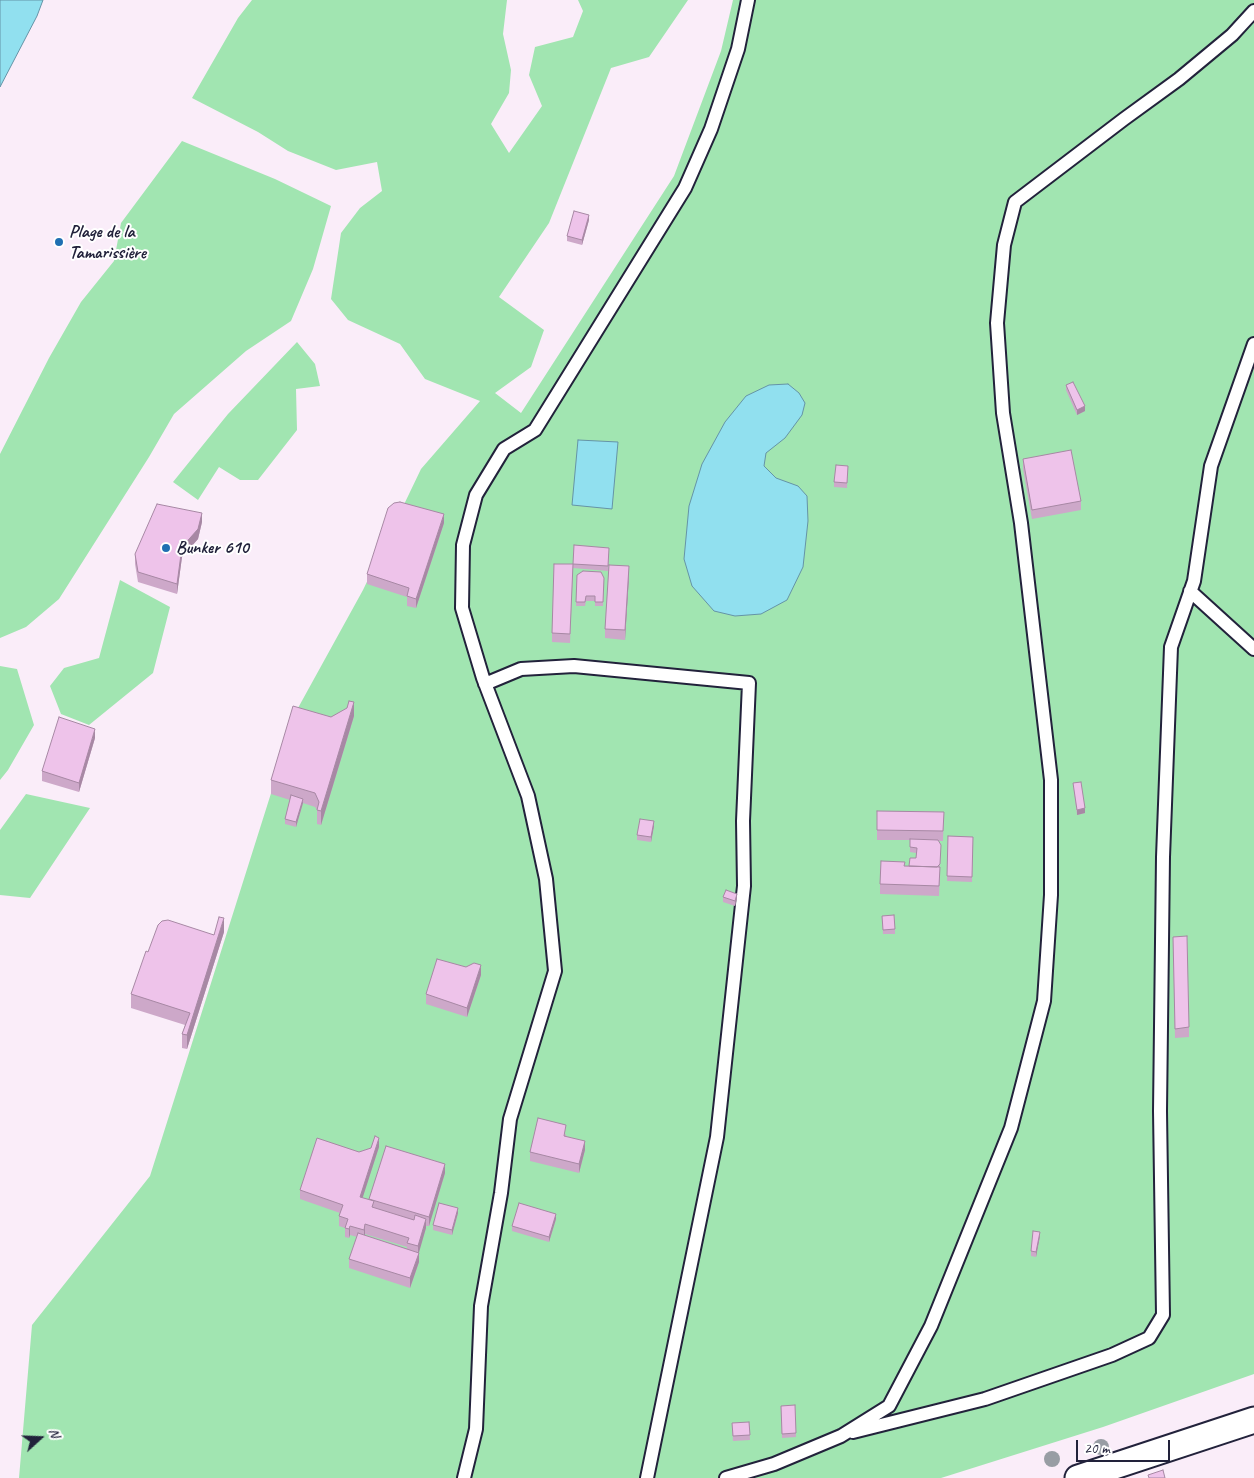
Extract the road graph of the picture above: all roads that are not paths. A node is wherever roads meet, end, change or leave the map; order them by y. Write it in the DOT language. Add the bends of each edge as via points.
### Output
graph roads {
  1 [pos="748,0"];
  2 [pos="1254,10"];
  3 [pos="1254,344"];
  4 [pos="1190,591"];
  5 [pos="1254,649"];
  6 [pos="485,684"];
  7 [pos="1254,1420"];
  8 [pos="841,1436"];
  9 [pos="464,1478"];
  10 [pos="646,1478"];
  11 [pos="726,1478"];
  12 [pos="1078,1478"];
  1 -- 6 [label="lane" via="738,49 711,129 685,188 535,430 504,449 476,495 463,545 462,608"];
  2 -- 8 [label="lane" via="1232,34 1180,79 1015,202 1004,245 997,323 1002,413 1021,523 1051,780 1051,895 1044,1001 1011,1128 930,1326 889,1406"];
  3 -- 4 [label="lane" via="1211,466"];
  4 -- 5 [label="lane"];
  4 -- 8 [label="lane" via="1171,647 1163,858 1160,1111 1163,1315 1149,1338 1112,1355 985,1399"];
  6 -- 9 [label="lane" via="528,796 546,879 555,971 510,1119 481,1306 476,1429"];
  6 -- 10 [label="lane" via="521,669 574,666 749,682 743,821 744,886 717,1137"];
  7 -- 12 [label="street"];
  8 -- 11 [label="lane" via="774,1464"];
}
